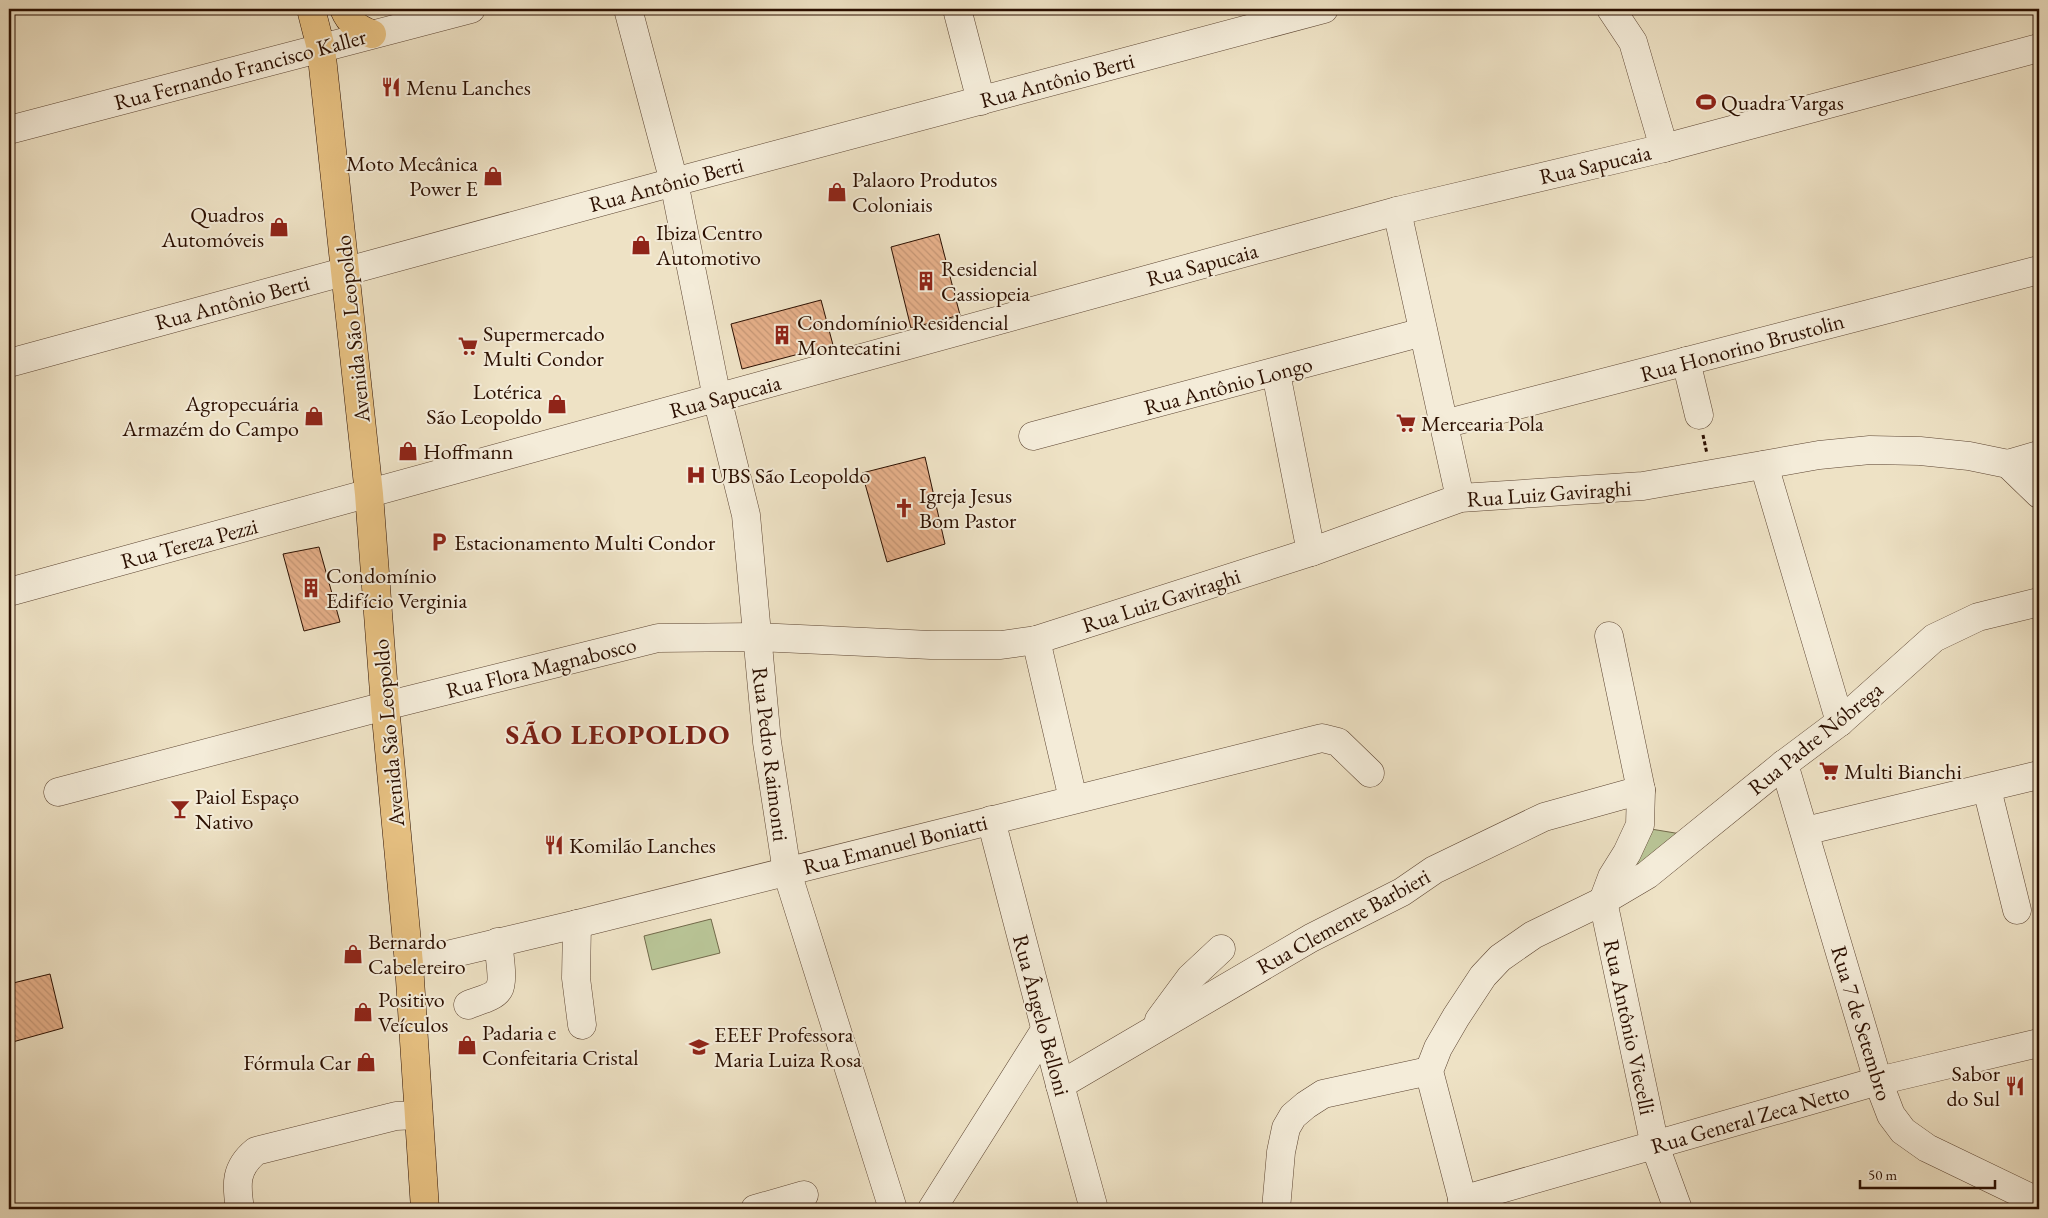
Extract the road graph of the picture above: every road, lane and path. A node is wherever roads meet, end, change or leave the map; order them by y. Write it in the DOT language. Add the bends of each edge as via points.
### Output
graph roads {
  1 [pos="311,9"];
  2 [pos="329,9"];
  3 [pos="344,9"];
  4 [pos="471,9"];
  5 [pos="628,9"];
  6 [pos="956,9"];
  7 [pos="1324,9"];
  8 [pos="1611,9"];
  9 [pos="372,34"];
  10 [pos="321,48"];
  11 [pos="2039,48"];
  12 [pos="981,101"];
  13 [pos="9,130"];
  14 [pos="1664,148"];
  15 [pos="674,182"];
  16 [pos="1397,211"];
  17 [pos="2039,270"];
  18 [pos="345,272"];
  19 [pos="1423,332"];
  20 [pos="1686,361"];
  21 [pos="9,363"];
  22 [pos="1276,373"];
  23 [pos="717,398"];
  24 [pos="1699,415"];
  25 [pos="1444,424"];
  26 [pos="1033,436"];
  27 [pos="2039,455"];
  28 [pos="2008,464"];
  29 [pos="1764,465"];
  30 [pos="1711,474"];
  31 [pos="369,494"];
  32 [pos="2039,494"];
  33 [pos="1460,498"];
  34 [pos="1312,552"];
  35 [pos="9,592"];
  36 [pos="2039,602"];
  37 [pos="1609,636"];
  38 [pos="756,637"];
  39 [pos="1036,640"];
  40 [pos="384,706"];
  41 [pos="1840,722"];
  42 [pos="1784,764"];
  43 [pos="1370,773"];
  44 [pos="2039,776"];
  45 [pos="1987,788"];
  46 [pos="1641,790"];
  47 [pos="58,792"];
  48 [pos="1073,799"];
  49 [pos="991,820"];
  50 [pos="1805,832"];
  51 [pos="787,872"];
  52 [pos="1603,901"];
  53 [pos="2017,910"];
  54 [pos="577,924"];
  55 [pos="498,942"];
  56 [pos="1221,948"];
  57 [pos="409,964"];
  58 [pos="468,1005"];
  59 [pos="582,1025"];
  60 [pos="1152,1029"];
  61 [pos="1045,1030"];
  62 [pos="2039,1043"];
  63 [pos="1429,1071"];
  64 [pos="1878,1081"];
  65 [pos="1060,1085"];
  66 [pos="418,1115"];
  67 [pos="1655,1146"];
  68 [pos="804,1196"];
  69 [pos="2036,1204"];
  70 [pos="1464,1205"];
  71 [pos="240,1209"];
  72 [pos="425,1209"];
  73 [pos="755,1209"];
  74 [pos="893,1209"];
  75 [pos="932,1209"];
  76 [pos="1094,1209"];
  77 [pos="1276,1209"];
  78 [pos="1678,1209"];
  1 -- 10 [label="main road, Avenida São Leopoldo"];
  2 -- 10 [label="main road, Avenida São Leopoldo"];
  3 -- 9 [label="main road" via="358,29"];
  4 -- 9 [label="street, Rua Fernando Francisco Kaller"];
  5 -- 15 [label="street, Rua Pedro Raimonti"];
  6 -- 12 [label="street"];
  7 -- 12 [label="street, Rua Antônio Berti"];
  8 -- 14 [label="street" via="1633,42"];
  9 -- 10 [label="street, Rua Fernando Francisco Kaller"];
  10 -- 13 [label="street, Rua Fernando Francisco Kaller"];
  10 -- 18 [label="main road, Avenida São Leopoldo"];
  11 -- 14 [label="street, Rua Sapucaia"];
  12 -- 15 [label="street, Rua Antônio Berti"];
  14 -- 16 [label="street, Rua Sapucaia"];
  15 -- 18 [label="street, Rua Antônio Berti"];
  15 -- 23 [label="street, Rua Pedro Raimonti"];
  16 -- 19 [label="street"];
  16 -- 23 [label="street, Rua Sapucaia"];
  17 -- 20 [label="street, Rua Honorino Brustolin"];
  18 -- 21 [label="street, Rua Antônio Berti"];
  18 -- 31 [label="main road, Avenida São Leopoldo"];
  19 -- 22 [label="street, Rua Antônio Longo"];
  19 -- 25 [label="street"];
  20 -- 24 [label="street"];
  20 -- 25 [label="street, Rua Honorino Brustolin"];
  22 -- 26 [label="street, Rua Antônio Longo"];
  22 -- 34 [label="street"];
  23 -- 31 [label="street, Rua Sapucaia"];
  23 -- 38 [label="street, Rua Pedro Raimonti" via="746,515"];
  24 -- 30 [label="path"];
  25 -- 33 [label="street"];
  27 -- 28 [label="street"];
  28 -- 29 [label="street, Rua Luiz Gaviraghi" via="1920,451 1870,450"];
  28 -- 32 [label="street"];
  29 -- 30 [label="street, Rua Luiz Gaviraghi"];
  29 -- 41 [label="street"];
  30 -- 33 [label="street, Rua Luiz Gaviraghi" via="1610,490"];
  31 -- 35 [label="street, Rua Tereza Pezzi"];
  31 -- 40 [label="main road, Avenida São Leopoldo"];
  33 -- 34 [label="street, Rua Luiz Gaviraghi"];
  34 -- 39 [label="street, Rua Luiz Gaviraghi"];
  36 -- 41 [label="street, Rua Padre Nóbrega" via="1978,617 1934,638"];
  37 -- 46 [label="street"];
  38 -- 39 [label="street, Rua Flora Magnabosco" via="932,645 1001,645"];
  38 -- 40 [label="street, Rua Flora Magnabosco" via="658,638"];
  38 -- 51 [label="street, Rua Pedro Raimonti" via="767,742"];
  39 -- 48 [label="street"];
  40 -- 47 [label="street, Rua Flora Magnabosco"];
  40 -- 57 [label="main road, Avenida São Leopoldo"];
  41 -- 42 [label="street, Rua Padre Nóbrega"];
  42 -- 50 [label="street, Rua 7 de Setembro"];
  42 -- 52 [label="street, Rua Padre Nóbrega" via="1647,875"];
  43 -- 48 [label="street, Rua Emanuel Boniatti" via="1338,742 1322,738"];
  44 -- 45 [label="street"];
  45 -- 50 [label="street"];
  45 -- 53 [label="street"];
  46 -- 52 [label="street" via="1640,825"];
  46 -- 60 [label="street, Rua Clemente Barbieri" via="1544,817 1434,870 1402,892 1310,938"];
  48 -- 49 [label="street, Rua Emanuel Boniatti"];
  49 -- 51 [label="street, Rua Emanuel Boniatti"];
  49 -- 61 [label="street, Rua Ângelo Belloni"];
  50 -- 64 [label="street, Rua 7 de Setembro"];
  51 -- 54 [label="street, Rua Emanuel Boniatti"];
  51 -- 74 [label="street, Rua Pedro Raimonti"];
  52 -- 63 [label="street, Rua Padre Nóbrega" via="1533,935 1500,958 1483,976 1456,1017"];
  52 -- 67 [label="street, Rua Antônio Viecelli"];
  54 -- 55 [label="street, Rua Emanuel Boniatti"];
  54 -- 59 [label="street" via="576,978"];
  55 -- 57 [label="street, Rua Emanuel Boniatti"];
  55 -- 58 [label="street" via="499,990"];
  56 -- 60 [label="street" via="1190,978"];
  57 -- 66 [label="main road, Avenida São Leopoldo"];
  60 -- 65 [label="street, Rua Clemente Barbieri"];
  61 -- 65 [label="street, Rua Ângelo Belloni"];
  61 -- 75 [label="street"];
  62 -- 64 [label="street, Rua General Zeca Netto"];
  63 -- 70 [label="street"];
  63 -- 77 [label="street" via="1323,1094 1306,1105 1286,1128"];
  64 -- 67 [label="street, Rua General Zeca Netto"];
  64 -- 69 [label="street, Rua 7 de Setembro" via="1891,1115 1903,1131 1927,1148"];
  65 -- 76 [label="street, Rua Ângelo Belloni"];
  66 -- 71 [label="street" via="396,1116 256,1151 244,1160 239,1174 237,1192"];
  66 -- 72 [label="main road, Avenida São Leopoldo"];
  67 -- 70 [label="street, Rua General Zeca Netto"];
  67 -- 78 [label="street, Rua Antônio Viecelli"];
  68 -- 73 [label="street"];
}
